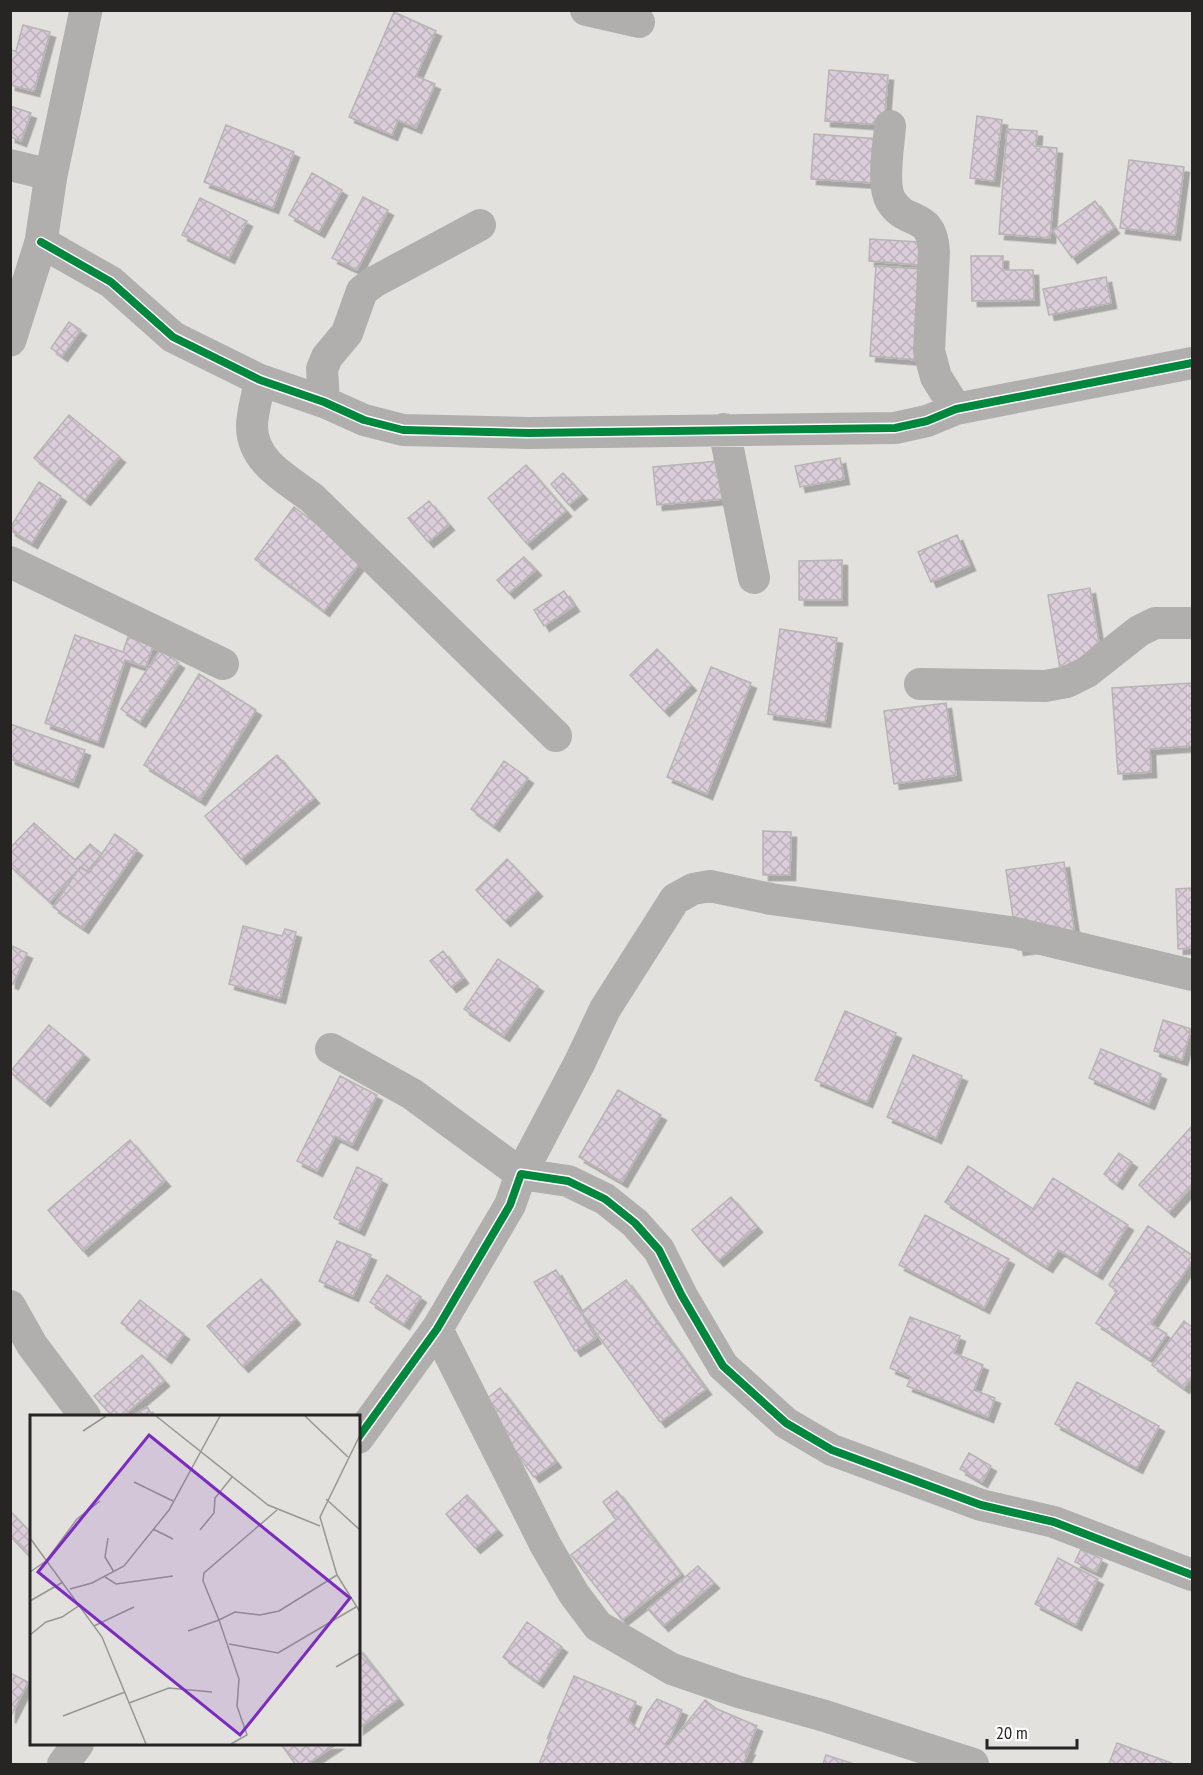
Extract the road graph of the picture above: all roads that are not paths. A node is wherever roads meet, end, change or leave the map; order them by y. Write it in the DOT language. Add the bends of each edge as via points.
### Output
graph roads {
  1 [pos="86,10"];
  2 [pos="586,10"];
  3 [pos="639,22"];
  4 [pos="890,126"];
  5 [pos="10,165"];
  6 [pos="51,175"];
  7 [pos="480,225"];
  8 [pos="41,242"];
  9 [pos="10,340"];
  10 [pos="1192,363"];
  11 [pos="260,380"];
  12 [pos="324,402"];
  13 [pos="956,409"];
  14 [pos="724,429"];
  15 [pos="10,562"];
  16 [pos="754,578"];
  17 [pos="1192,623"];
  18 [pos="223,664"];
  19 [pos="920,684"];
  20 [pos="556,736"];
  21 [pos="1192,975"];
  22 [pos="331,1049"];
  23 [pos="521,1174"];
  24 [pos="10,1306"];
  25 [pos="437,1329"];
  26 [pos="85,1415"];
  27 [pos="360,1435"];
  28 [pos="1192,1575"];
  29 [pos="77,1745"];
  30 [pos="63,1764"];
  31 [pos="973,1764"];
  1 -- 6 [label="street"];
  2 -- 3 [label="street"];
  4 -- 13 [label="street" via="886,186 891,201 901,212 924,224 933,235 929,351 936,377"];
  5 -- 6 [label="street"];
  6 -- 8 [label="street"];
  7 -- 12 [label="street" via="362,291 347,333 322,369"];
  8 -- 9 [label="street"];
  8 -- 11 [label="street" via="111,282 173,337"];
  10 -- 13 [label="street"];
  11 -- 12 [label="street"];
  11 -- 20 [label="street" via="252,425 254,447 267,464 312,498"];
  12 -- 14 [label="street" via="364,420 402,430 529,433"];
  13 -- 14 [label="street" via="895,428"];
  14 -- 16 [label="street"];
  15 -- 18 [label="street"];
  17 -- 19 [label="street" via="1155,623 1067,682 1045,686"];
  21 -- 23 [label="street" via="1016,933 771,899 710,886 693,888 675,899 605,1009"];
  22 -- 23 [label="street" via="412,1094"];
  23 -- 25 [label="street" via="510,1205"];
  23 -- 28 [label="street" via="568,1181 604,1199 635,1223 659,1250 723,1366 786,1423 831,1450 981,1505 1053,1522"];
  24 -- 26 [label="street" via="32,1345"];
  25 -- 27 [label="street"];
  25 -- 31 [label="street" via="546,1546 598,1626 672,1669"];
  29 -- 30 [label="street"];
}
